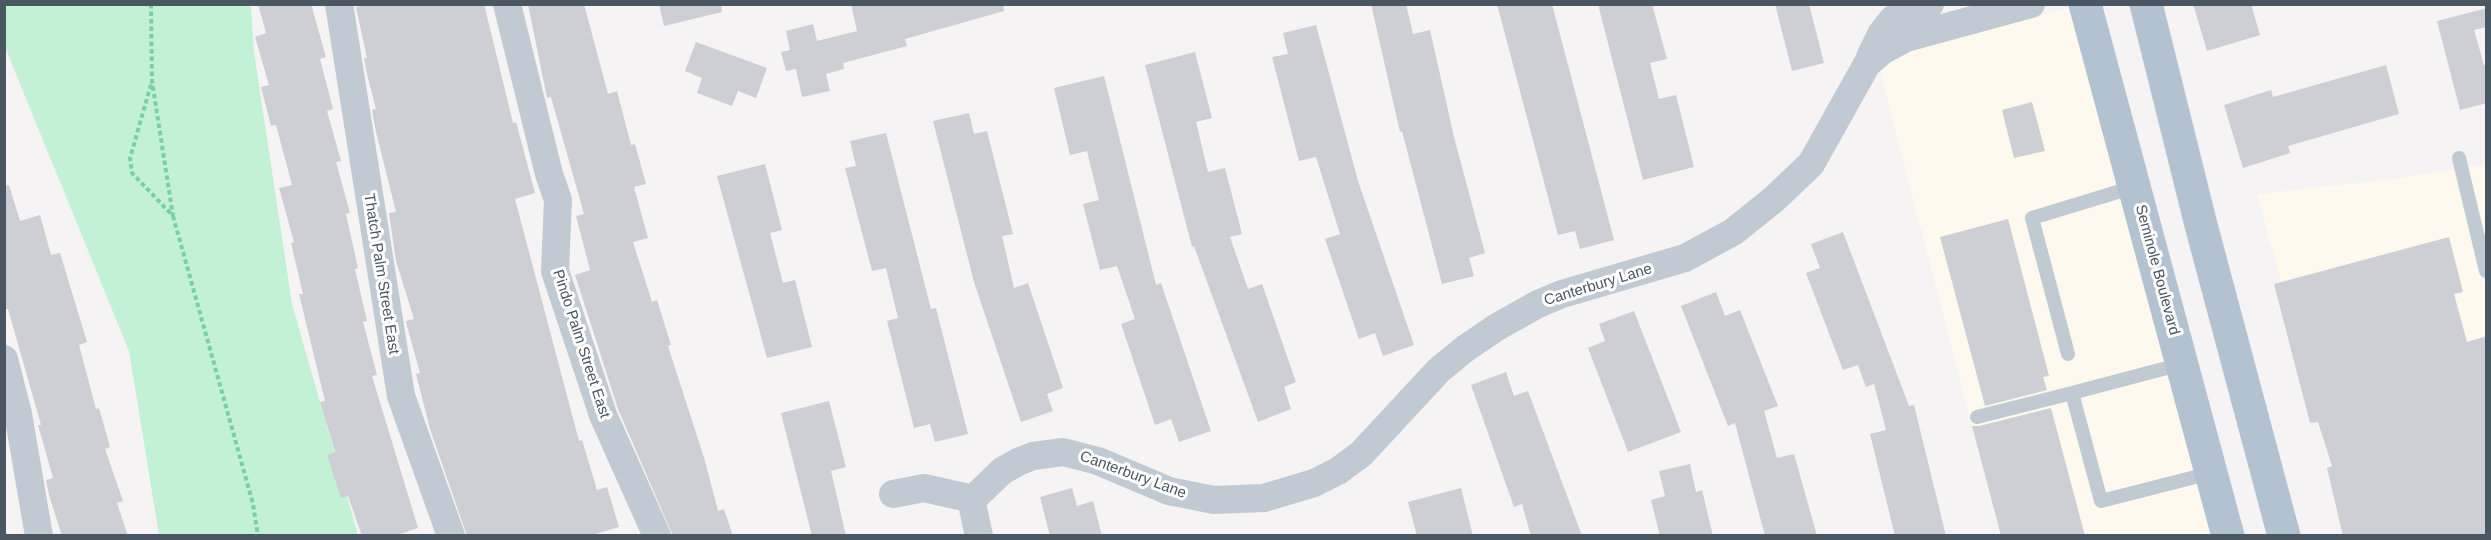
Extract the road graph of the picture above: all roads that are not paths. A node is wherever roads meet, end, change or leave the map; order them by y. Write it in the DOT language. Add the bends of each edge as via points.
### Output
graph roads {
  1 [pos="339,4"];
  2 [pos="507,4"];
  3 [pos="1930,4"];
  4 [pos="2031,4"];
  5 [pos="2085,4"];
  6 [pos="2146,4"];
  7 [pos="1867,64"];
  8 [pos="2459,158"];
  9 [pos="2134,187"];
  10 [pos="2487,271"];
  11 [pos="2068,354"];
  12 [pos="4,359"];
  13 [pos="2182,364"];
  14 [pos="2072,393"];
  15 [pos="1977,417"];
  16 [pos="2211,473"];
  17 [pos="893,494"];
  18 [pos="971,499"];
  19 [pos="39,536"];
  20 [pos="451,536"];
  21 [pos="657,536"];
  22 [pos="979,536"];
  23 [pos="2228,536"];
  24 [pos="2284,536"];
  1 -- 20 [label="street, Thatch Palm Street East" via="401,396"];
  2 -- 21 [label="street, Pindo Palm Street East" via="558,200 555,272 603,415"];
  3 -- 7 [label="street" via="1893,19"];
  4 -- 7 [label="street, Canterbury Lane" via="1906,38"];
  5 -- 9 [label="main road, Seminole Boulevard"];
  6 -- 24 [label="main road"];
  7 -- 18 [label="street, Canterbury Lane" via="1811,164 1733,232 1685,258 1562,294 1506,322 1439,370 1361,454 1314,483 1264,498 1214,500 1169,491 1098,461 1063,452 1018,462"];
  8 -- 10 [label="lane"];
  9 -- 11 [label="lane" via="2032,218"];
  9 -- 13 [label="main road, Seminole Boulevard"];
  12 -- 19 [label="street" via="18,414"];
  13 -- 14 [label="lane"];
  13 -- 16 [label="main road, Seminole Boulevard"];
  14 -- 15 [label="lane"];
  14 -- 16 [label="lane" via="2101,501"];
  16 -- 23 [label="main road, Seminole Boulevard"];
  17 -- 18 [label="street" via="924,488"];
  18 -- 22 [label="street"];
}
